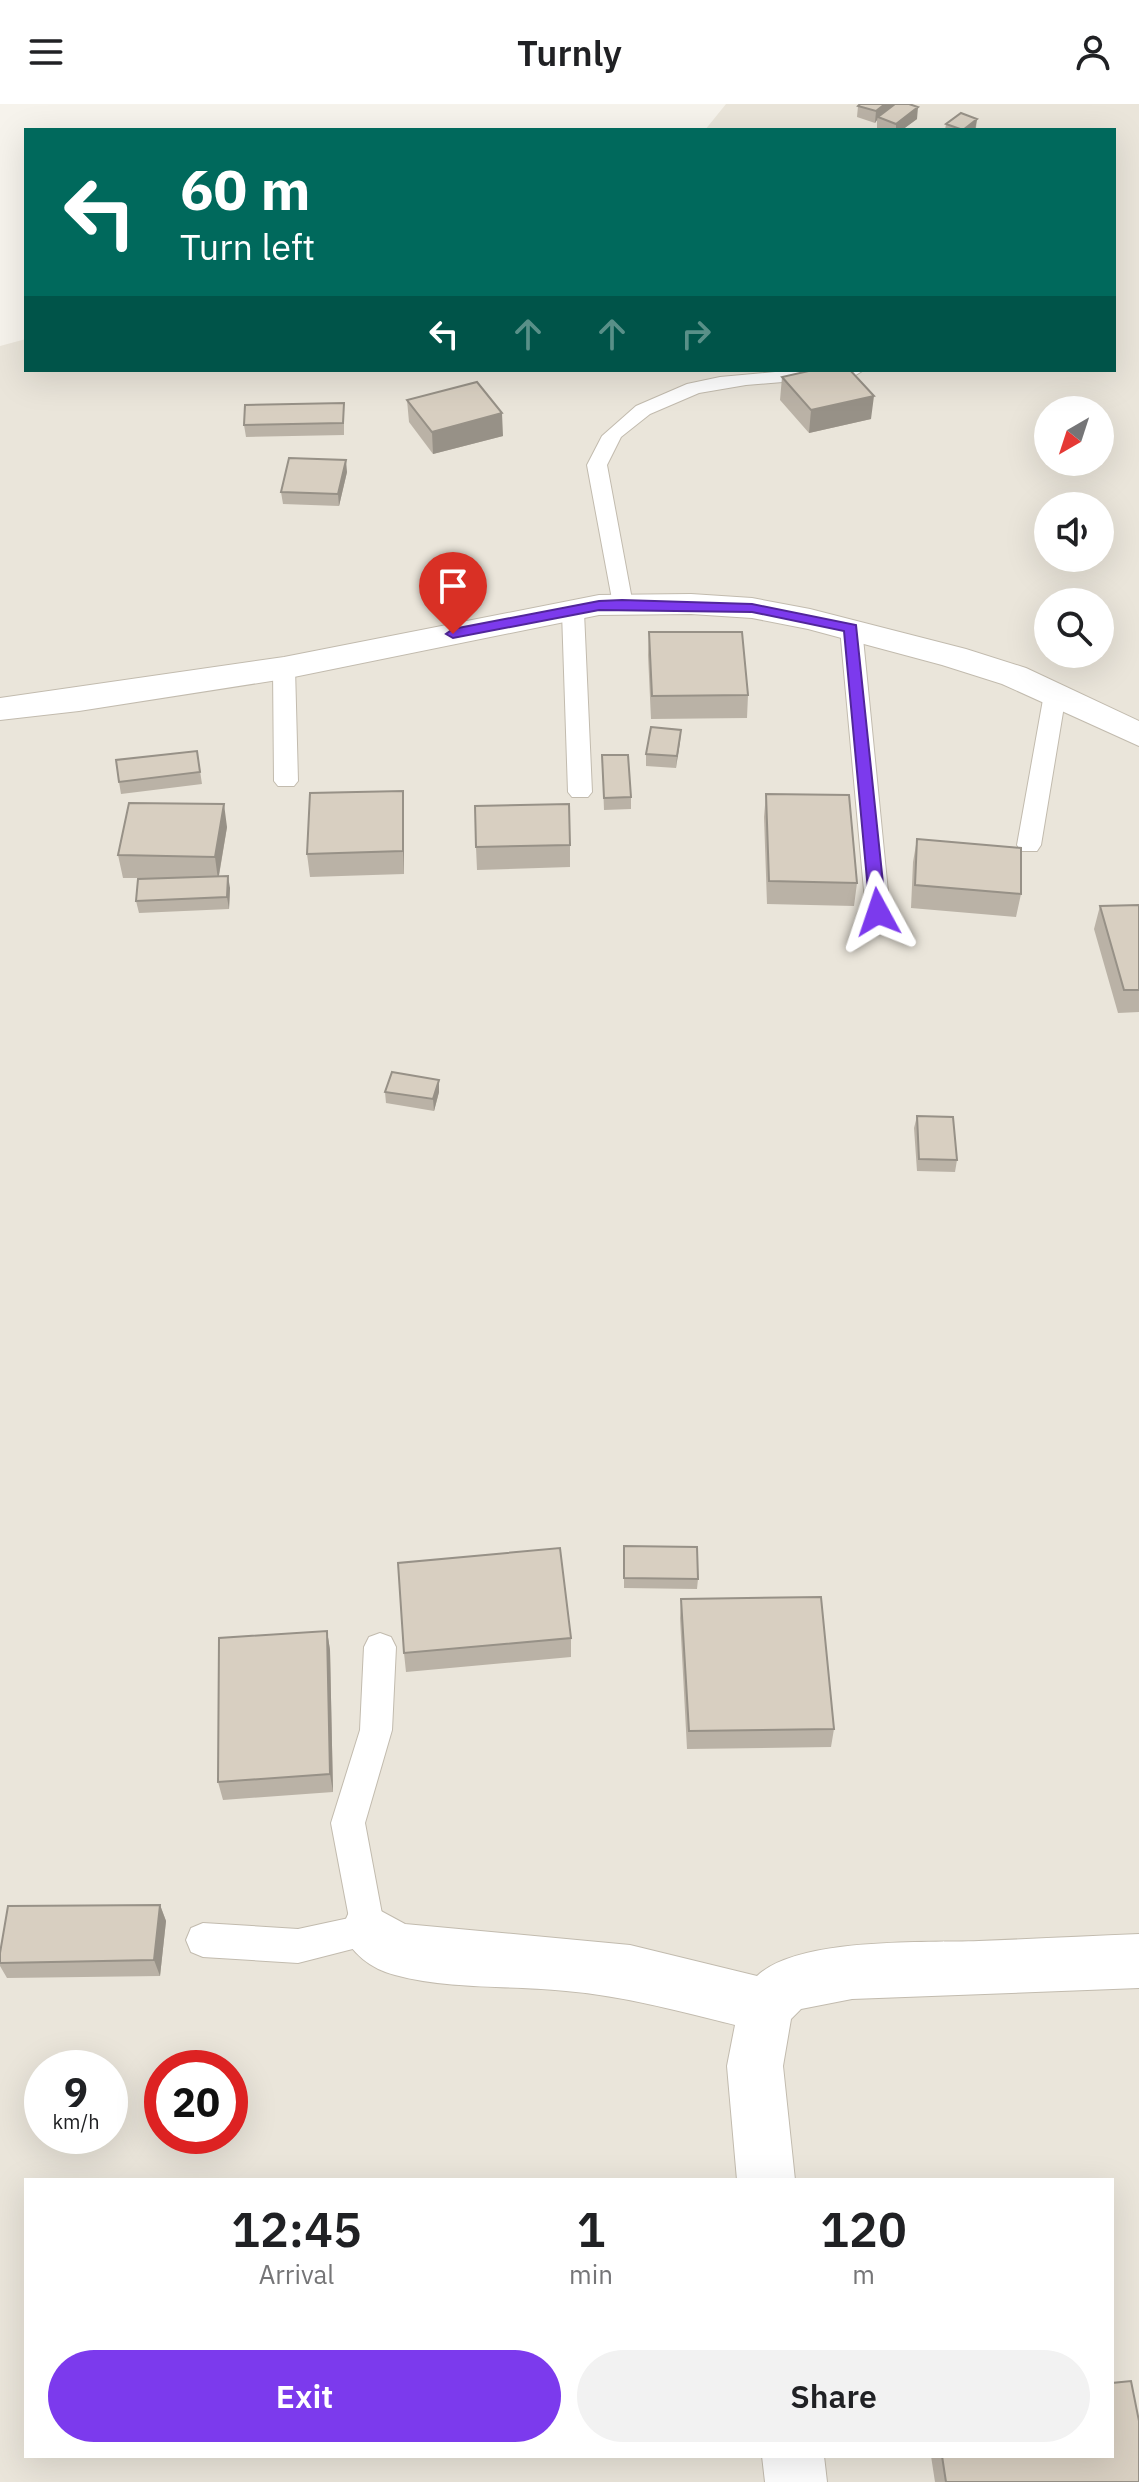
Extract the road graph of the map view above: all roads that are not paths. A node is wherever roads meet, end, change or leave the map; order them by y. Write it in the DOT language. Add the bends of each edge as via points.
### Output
graph roads {
  1 [pos="809,372"];
  2 [pos="720,376"];
  3 [pos="622,605"];
  4 [pos="573,612"];
  5 [pos="851,628"];
  6 [pos="284,668"];
  7 [pos="1055,694"];
  8 [pos="0,709"];
  9 [pos="1139,735"];
  10 [pos="286,781"];
  11 [pos="580,792"];
  12 [pos="1029,845"];
  13 [pos="878,912"];
  14 [pos="380,1647"];
  15 [pos="368,1930"];
  16 [pos="203,1940"];
  17 [pos="1139,1961"];
  18 [pos="766,2005"];
  19 [pos="766,2178"];
  20 [pos="793,2458"];
  21 [pos="796,2482"];
  1 -- 2 [label="lane"];
  2 -- 3 [label="lane" via="632,417 601,450 599,482"];
  3 -- 4 [label="street"];
  3 -- 5 [label="street" via="752,608"];
  4 -- 6 [label="street"];
  4 -- 11 [label="lane"];
  5 -- 7 [label="street" via="1014,676"];
  5 -- 13 [label="lane"];
  6 -- 8 [label="street"];
  6 -- 10 [label="lane"];
  7 -- 9 [label="street"];
  7 -- 12 [label="lane"];
  14 -- 15 [label="lane" via="376,1730 348,1823"];
  15 -- 16 [label="lane" via="298,1946"];
  15 -- 18 [label="street" via="395,1949 630,1972"];
  17 -- 18 [label="street" via="852,1972 787,1985"];
  18 -- 19 [label="street" via="755,2066"];
  20 -- 21 [label="street"];
}
